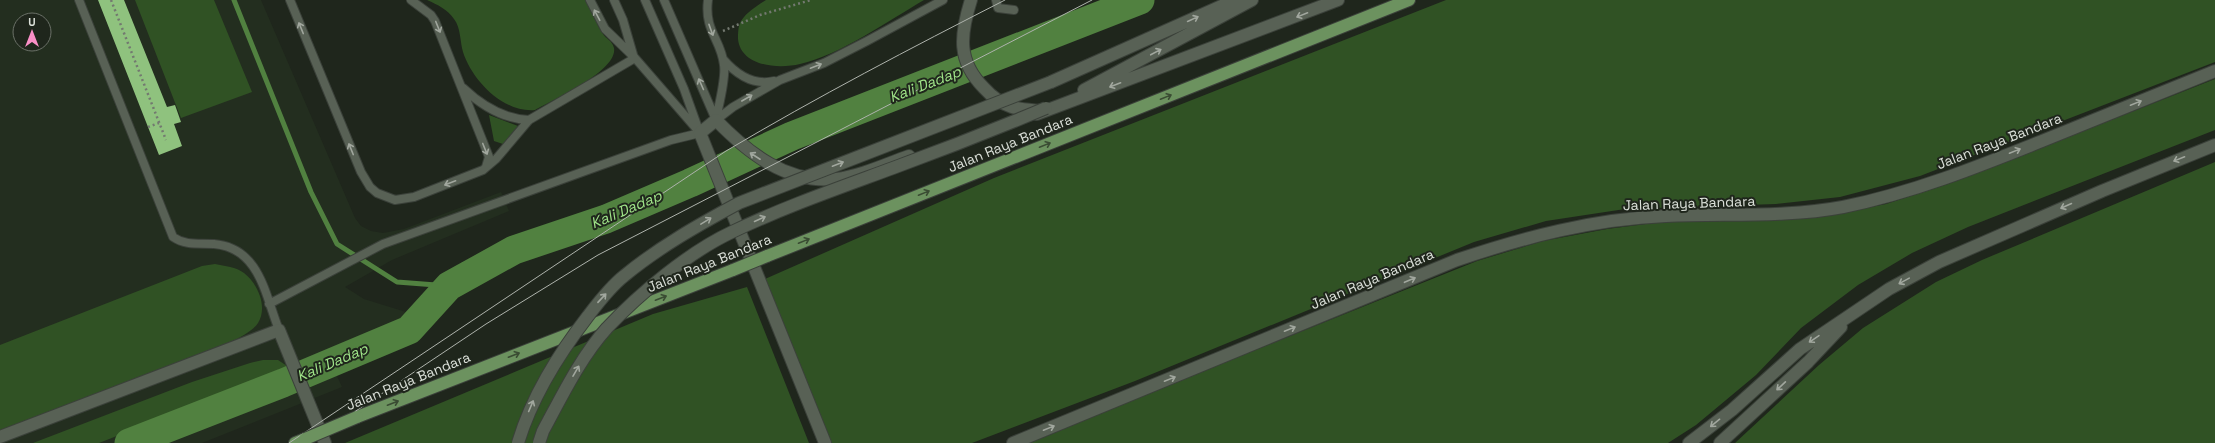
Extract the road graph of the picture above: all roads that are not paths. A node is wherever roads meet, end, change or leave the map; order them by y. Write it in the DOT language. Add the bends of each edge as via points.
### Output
graph roads {
  1 [pos="79,0"];
  2 [pos="290,0"];
  3 [pos="411,0"];
  4 [pos="590,0"];
  5 [pos="614,0"];
  6 [pos="645,0"];
  7 [pos="664,0"];
  8 [pos="708,0"];
  9 [pos="944,0"];
  10 [pos="971,0"];
  11 [pos="996,0"];
  12 [pos="1235,0"];
  13 [pos="1252,0"];
  14 [pos="1338,0"];
  15 [pos="1409,0"];
  16 [pos="1014,10"];
  17 [pos="635,58"];
  18 [pos="723,59"];
  19 [pos="2215,71"];
  20 [pos="780,80"];
  21 [pos="461,86"];
  22 [pos="1046,111"];
  23 [pos="529,120"];
  24 [pos="716,120"];
  25 [pos="700,133"];
  26 [pos="2215,145"];
  27 [pos="486,168"];
  28 [pos="269,304"];
  29 [pos="1858,309"];
  30 [pos="279,330"];
  31 [pos="0,437"];
  32 [pos="300,441"];
  33 [pos="324,443"];
  34 [pos="518,443"];
  35 [pos="540,443"];
  36 [pos="825,443"];
  37 [pos="1013,443"];
  38 [pos="1689,443"];
  39 [pos="1720,443"];
  1 -- 28 [label="lane" via="173,237 189,244 225,246 244,254 257,271"];
  27 -- 2 [label="lane, one-way" via="404,200 385,198 373,190 360,172"];
  3 -- 21 [label="lane, one-way" via="435,21"];
  17 -- 4 [label="lane, one-way" via="605,29"];
  5 -- 17 [label="lane"];
  6 -- 25 [label="lane" via="684,89"];
  24 -- 7 [label="lane, one-way"];
  8 -- 18 [label="lane, one-way" via="707,20"];
  20 -- 9 [label="lane, one-way" via="842,54"];
  10 -- 22 [label="street" via="964,31 963,53 965,62 976,80 991,96 1013,107"];
  11 -- 16 [label="lane" via="998,8"];
  34 -- 12 [label="street, one-way, bridge" via="535,398 550,371 565,345 597,304 623,276 708,219 776,187 1051,82"];
  35 -- 13 [label="street, Jalan Raya Bandara, one-way, bridge" via="543,431 583,359 606,329 631,304 700,252 730,233 781,210 962,143 1046,108"];
  14 -- 22 [label="street, Jalan Raya Bandara, one-way"];
  32 -- 15 [label="main road, Jalan Raya Bandara, one-way, bridge"];
  17 -- 23 [label="lane"];
  17 -- 25 [label="lane"];
  18 -- 20 [label="lane" via="745,78 769,82"];
  18 -- 24 [label="lane" via="724,71"];
  37 -- 19 [label="street, Jalan Raya Bandara, one-way" via="1457,260 1511,241 1623,219 1666,216 1758,216 1842,207 1884,197 1979,166"];
  24 -- 20 [label="lane, one-way" via="733,106"];
  21 -- 23 [label="lane" via="484,105 508,117"];
  21 -- 27 [label="lane, one-way" via="489,157"];
  22 -- 24 [label="street, Jalan Raya Bandara, one-way" via="848,176 821,180 784,171 758,158"];
  23 -- 27 [label="lane"];
  24 -- 25 [label="street"];
  25 -- 28 [label="lane" via="671,140 383,244"];
  25 -- 36 [label="street"];
  26 -- 29 [label="street, one-way" via="1939,262"];
  28 -- 30 [label="lane"];
  29 -- 38 [label="street, one-way" via="1800,349 1732,410"];
  29 -- 39 [label="street, one-way" via="1808,362"];
  30 -- 31 [label="street"];
  30 -- 33 [label="street"];
}
